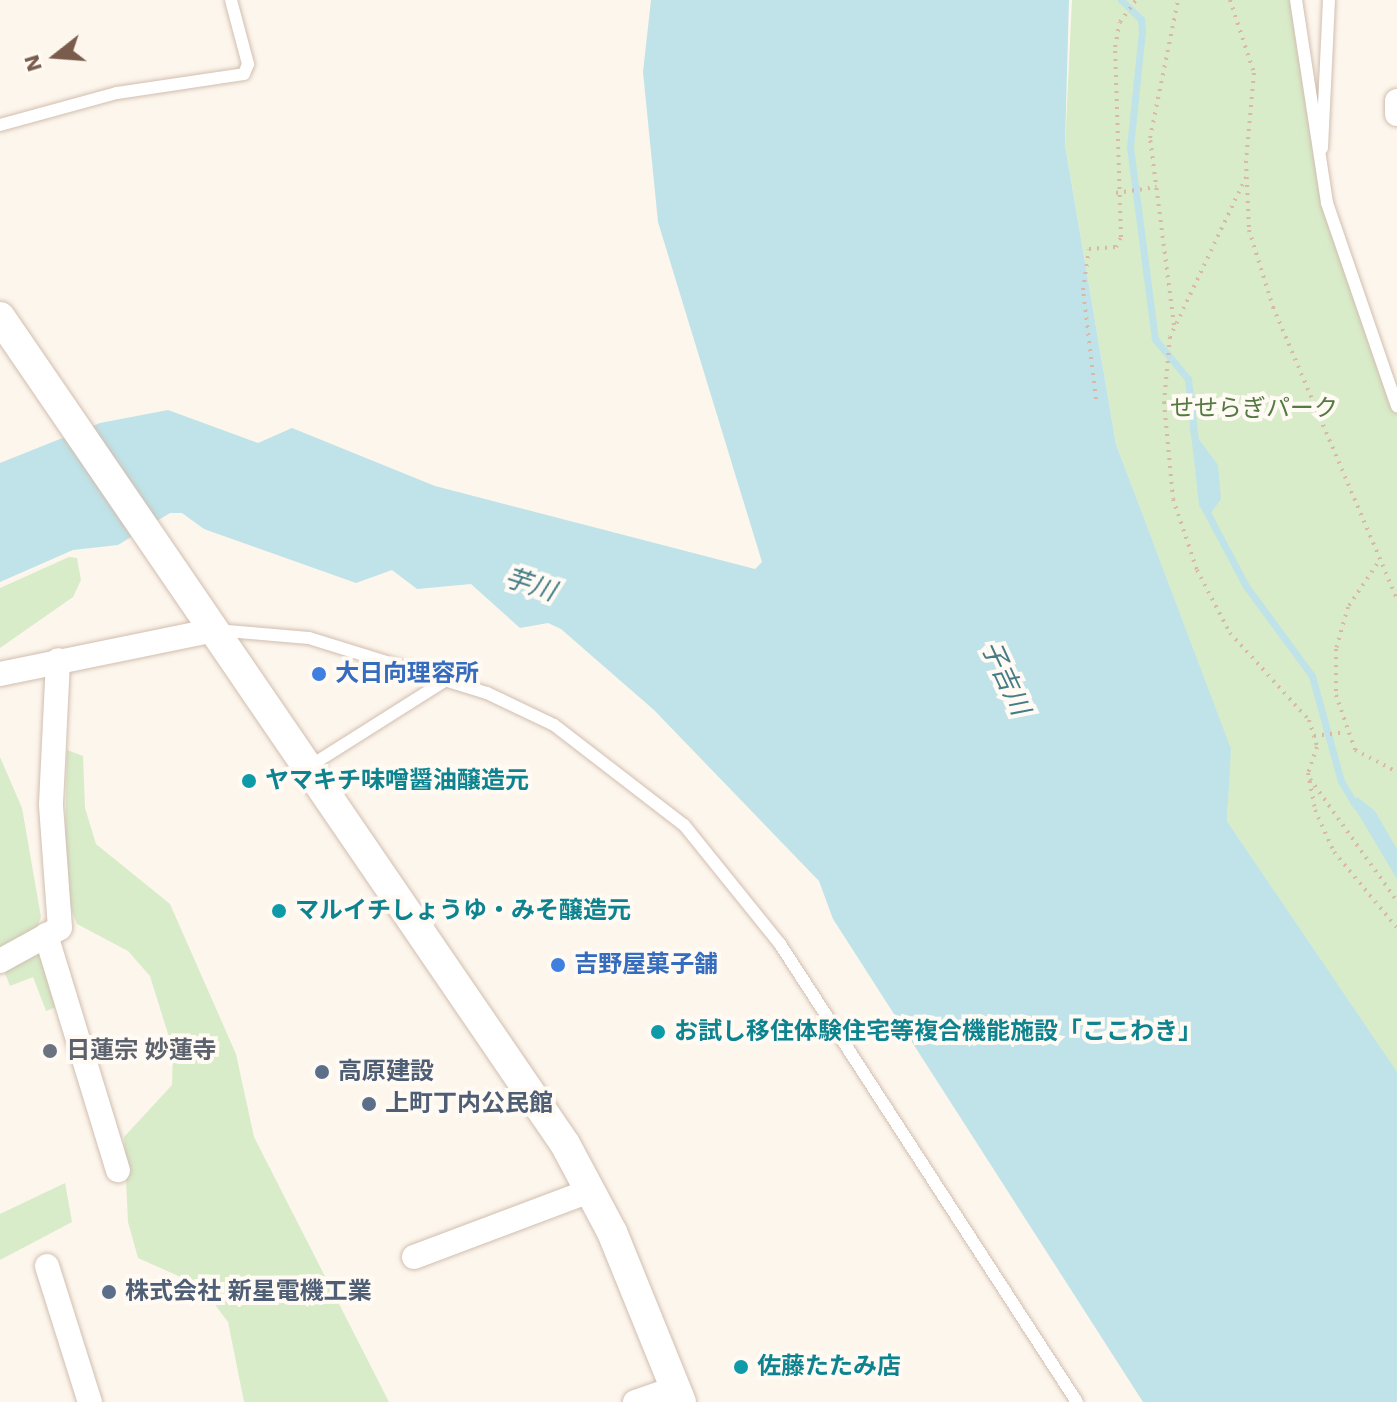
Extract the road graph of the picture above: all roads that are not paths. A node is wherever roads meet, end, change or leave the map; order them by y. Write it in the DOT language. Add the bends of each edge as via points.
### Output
graph roads {
  1 [pos="231,0"];
  2 [pos="1296,0"];
  3 [pos="1329,0"];
  4 [pos="1397,101"];
  5 [pos="1397,114"];
  6 [pos="0,125"];
  7 [pos="1322,175"];
  8 [pos="0,317"];
  9 [pos="1397,406"];
  10 [pos="209,631"];
  11 [pos="58,660"];
  12 [pos="0,674"];
  13 [pos="446,680"];
  14 [pos="310,766"];
  15 [pos="46,935"];
  16 [pos="0,961"];
  17 [pos="118,1170"];
  18 [pos="590,1191"];
  19 [pos="414,1257"];
  20 [pos="47,1266"];
  21 [pos="679,1395"];
  22 [pos="90,1402"];
  23 [pos="635,1402"];
  24 [pos="1077,1402"];
  1 -- 6 [label="lane" via="248,64 244,74 117,93"];
  2 -- 7 [label="lane"];
  3 -- 7 [label="lane"];
  4 -- 5 [label="street"];
  7 -- 9 [label="lane"];
  8 -- 10 [label="street"];
  10 -- 11 [label="street"];
  10 -- 13 [label="lane" via="309,638"];
  10 -- 14 [label="street"];
  11 -- 12 [label="street"];
  11 -- 15 [label="street" via="51,804 60,928"];
  13 -- 14 [label="lane"];
  13 -- 24 [label="lane" via="554,725 684,825 731,879"];
  14 -- 18 [label="street"];
  15 -- 16 [label="street"];
  15 -- 17 [label="street"];
  18 -- 19 [label="street"];
  18 -- 21 [label="street"];
  20 -- 22 [label="street"];
  21 -- 23 [label="street"];
}
